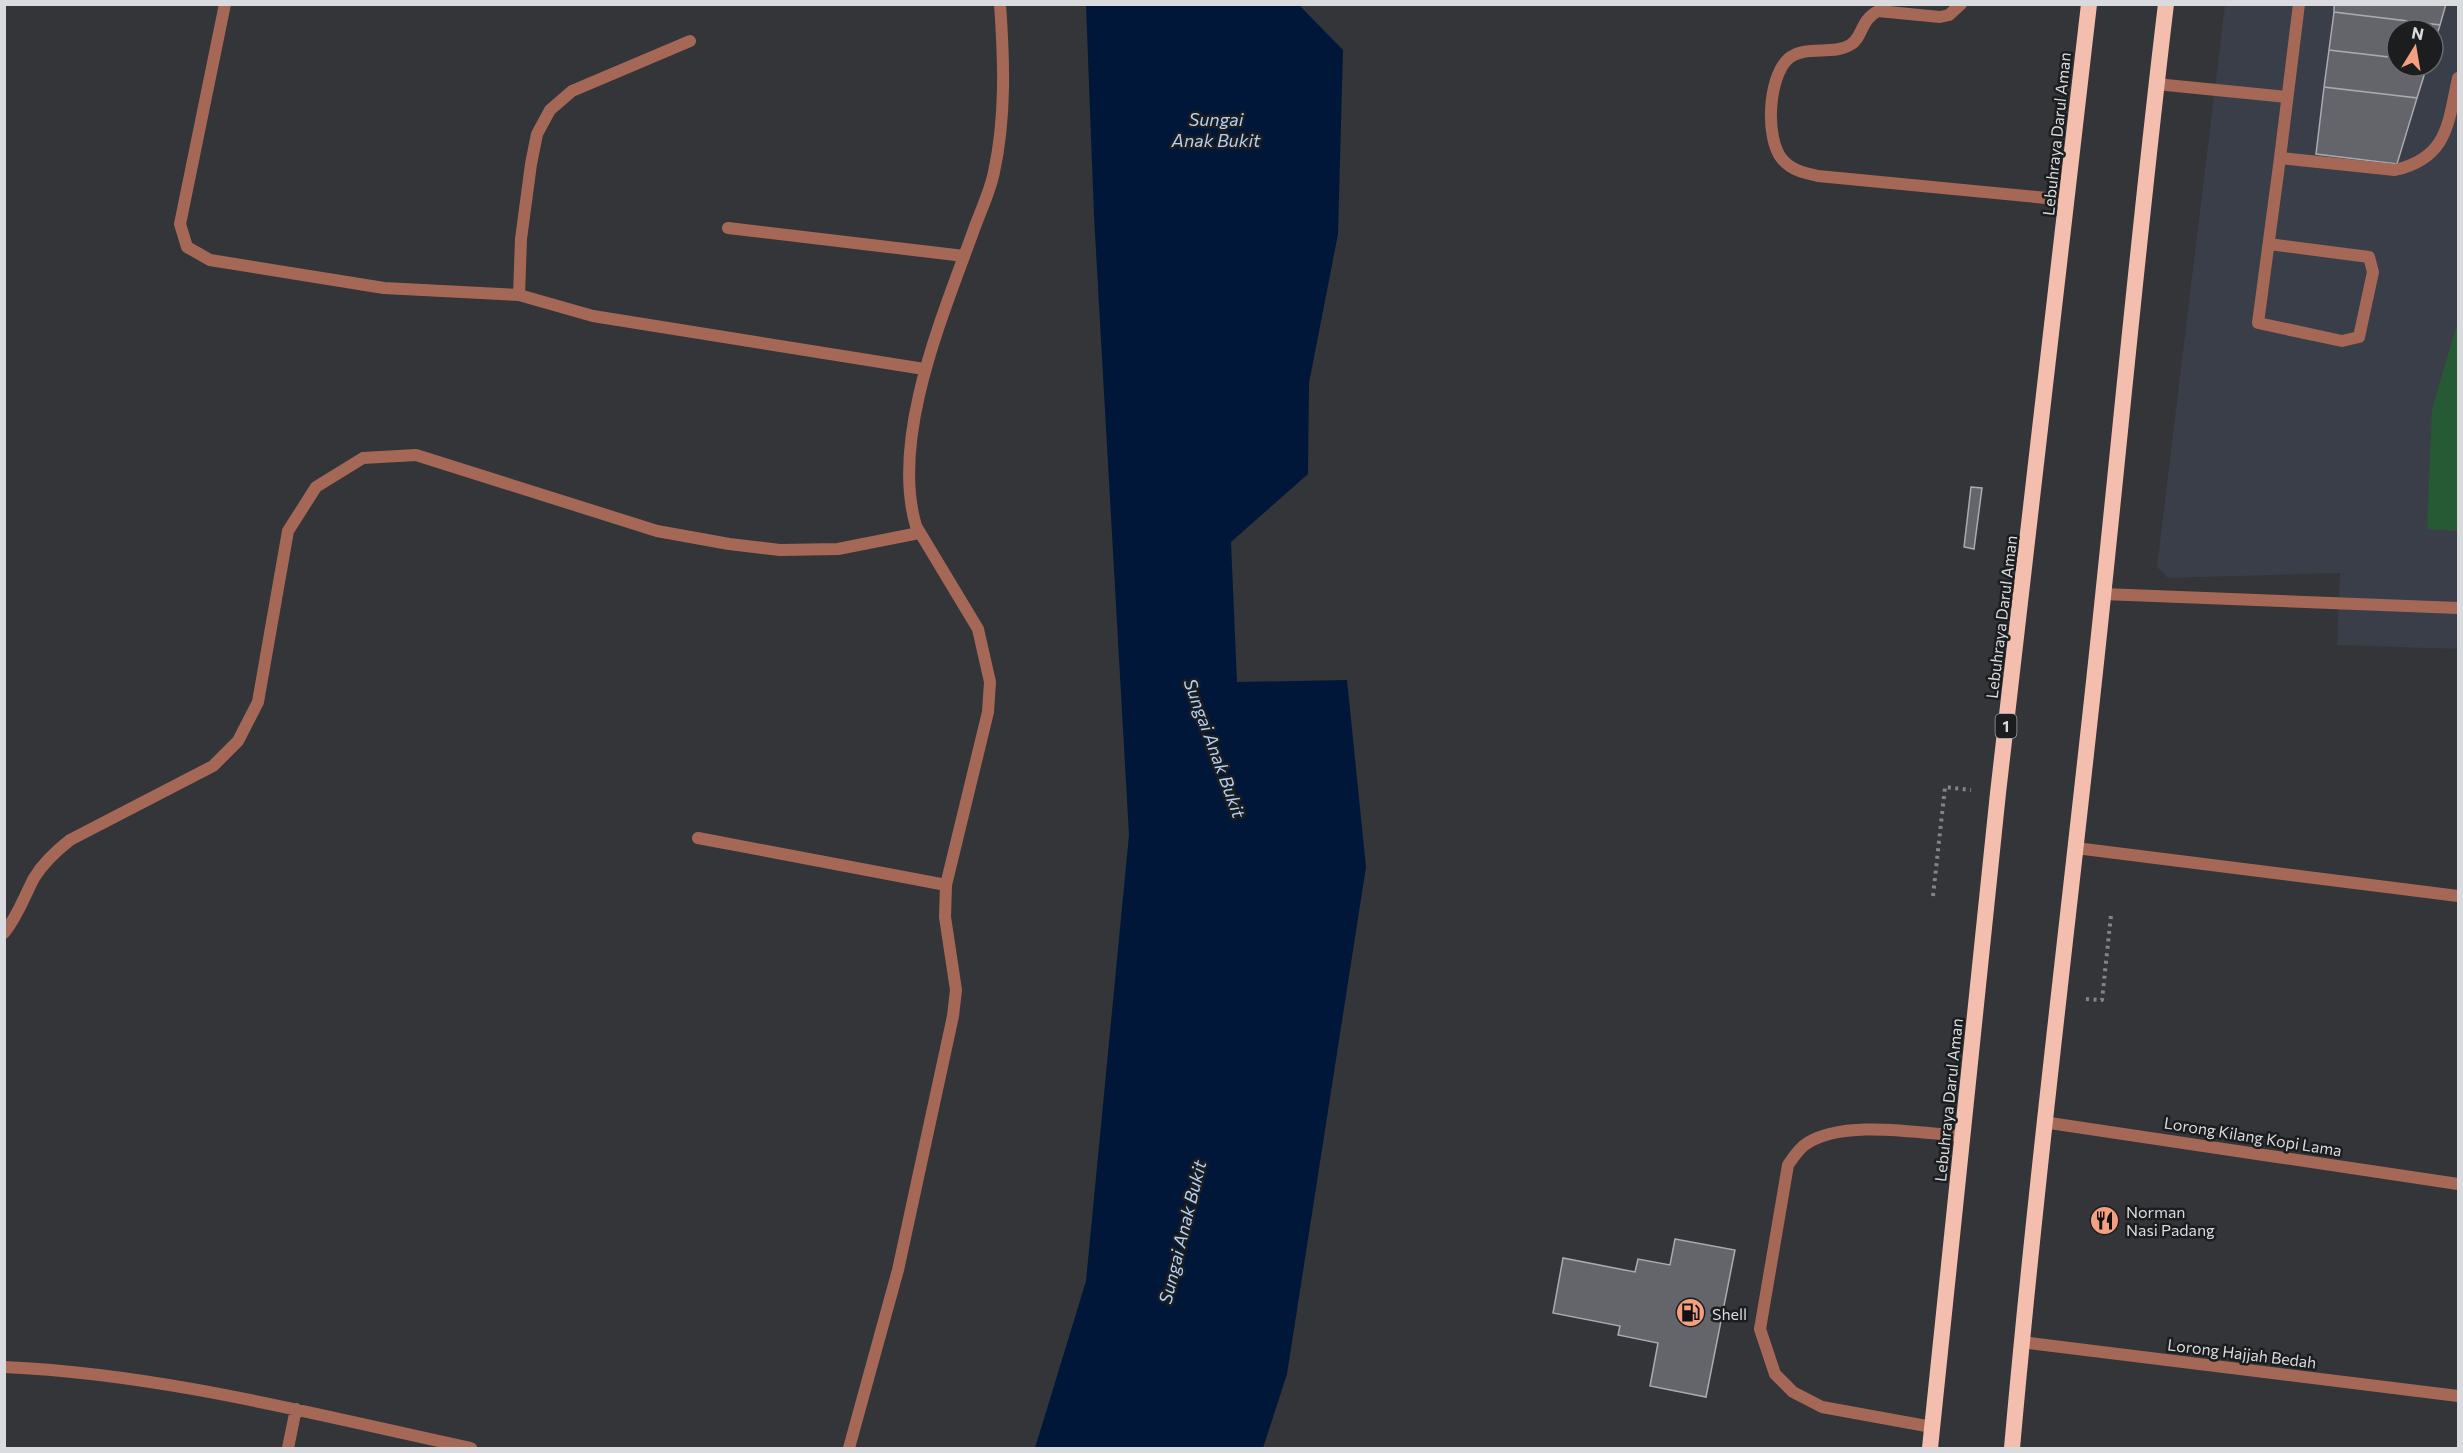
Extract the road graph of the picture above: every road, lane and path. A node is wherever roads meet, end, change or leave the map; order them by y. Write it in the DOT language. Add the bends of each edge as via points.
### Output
graph roads {
  1 [pos="225,4"];
  2 [pos="1000,4"];
  3 [pos="1961,4"];
  4 [pos="2089,4"];
  5 [pos="2166,4"];
  6 [pos="2299,4"];
  7 [pos="690,41"];
  8 [pos="2458,78"];
  9 [pos="2156,84"];
  10 [pos="2287,97"];
  11 [pos="2280,158"];
  12 [pos="2067,200"];
  13 [pos="728,228"];
  14 [pos="2269,244"];
  15 [pos="964,256"];
  16 [pos="519,295"];
  17 [pos="924,369"];
  18 [pos="920,533"];
  19 [pos="2103,594"];
  20 [pos="2458,608"];
  21 [pos="1945,787"];
  22 [pos="698,838"];
  23 [pos="2076,848"];
  24 [pos="946,885"];
  25 [pos="1933,896"];
  26 [pos="2458,896"];
  27 [pos="2110,915"];
  28 [pos="4,933"];
  29 [pos="2102,1000"];
  30 [pos="2043,1122"];
  31 [pos="1962,1136"];
  32 [pos="2458,1184"];
  33 [pos="2021,1342"];
  34 [pos="4,1367"];
  35 [pos="2458,1396"];
  36 [pos="296,1409"];
  37 [pos="1932,1427"];
  38 [pos="288,1449"];
  39 [pos="471,1449"];
  40 [pos="849,1449"];
  41 [pos="1930,1449"];
  42 [pos="2012,1449"];
  1 -- 16 [label="street" via="180,224 188,247 210,260 384,288"];
  2 -- 15 [label="street" via="1002,124 994,173"];
  3 -- 12 [label="street" via="1949,15 1940,17 1878,11 1863,23 1850,45 1789,58 1776,80 1770,107 1773,141 1780,156 1789,166 1818,176"];
  4 -- 12 [label="highway, Lebuhraya Darul Aman / 1"];
  5 -- 9 [label="highway"];
  6 -- 10 [label="street"];
  7 -- 16 [label="street" via="572,91 550,110 537,135 531,164 521,239"];
  8 -- 11 [label="street" via="2446,134 2412,166 2395,170"];
  9 -- 10 [label="street"];
  9 -- 19 [label="highway"];
  10 -- 11 [label="street"];
  11 -- 14 [label="street"];
  12 -- 31 [label="highway, Lebuhraya Darul Aman / 1"];
  13 -- 15 [label="street"];
  14 -- 14 [label="street" via="2369,257 2373,272 2359,337 2343,341 2258,323"];
  15 -- 17 [label="street"];
  16 -- 17 [label="street" via="593,316"];
  17 -- 18 [label="street" via="908,462 911,511"];
  18 -- 24 [label="street" via="978,629 990,682 988,712"];
  18 -- 28 [label="street" via="838,549 780,550 729,544 657,531 416,455 363,458 316,487 288,531 258,702 238,741 213,766 69,840 34,878 16,918"];
  19 -- 20 [label="street"];
  19 -- 23 [label="highway"];
  21 -- 25 [label="path"];
  22 -- 24 [label="street"];
  23 -- 26 [label="street"];
  23 -- 30 [label="highway"];
  24 -- 40 [label="street" via="945,917 956,990 953,1016 898,1270"];
  27 -- 29 [label="path"];
  30 -- 32 [label="street, Lorong Kilang Kopi Lama"];
  30 -- 33 [label="highway"];
  31 -- 37 [label="highway, Lebuhraya Darul Aman / 1"];
  31 -- 37 [label="street" via="1860,1129 1828,1133 1805,1144 1788,1165 1760,1329 1775,1374 1793,1392 1822,1407"];
  33 -- 35 [label="street, Lorong Hajjah Bedah"];
  33 -- 42 [label="highway"];
  34 -- 36 [label="street" via="113,1376"];
  36 -- 38 [label="street"];
  36 -- 39 [label="street"];
  37 -- 41 [label="highway, Lebuhraya Darul Aman / 1"];
}
